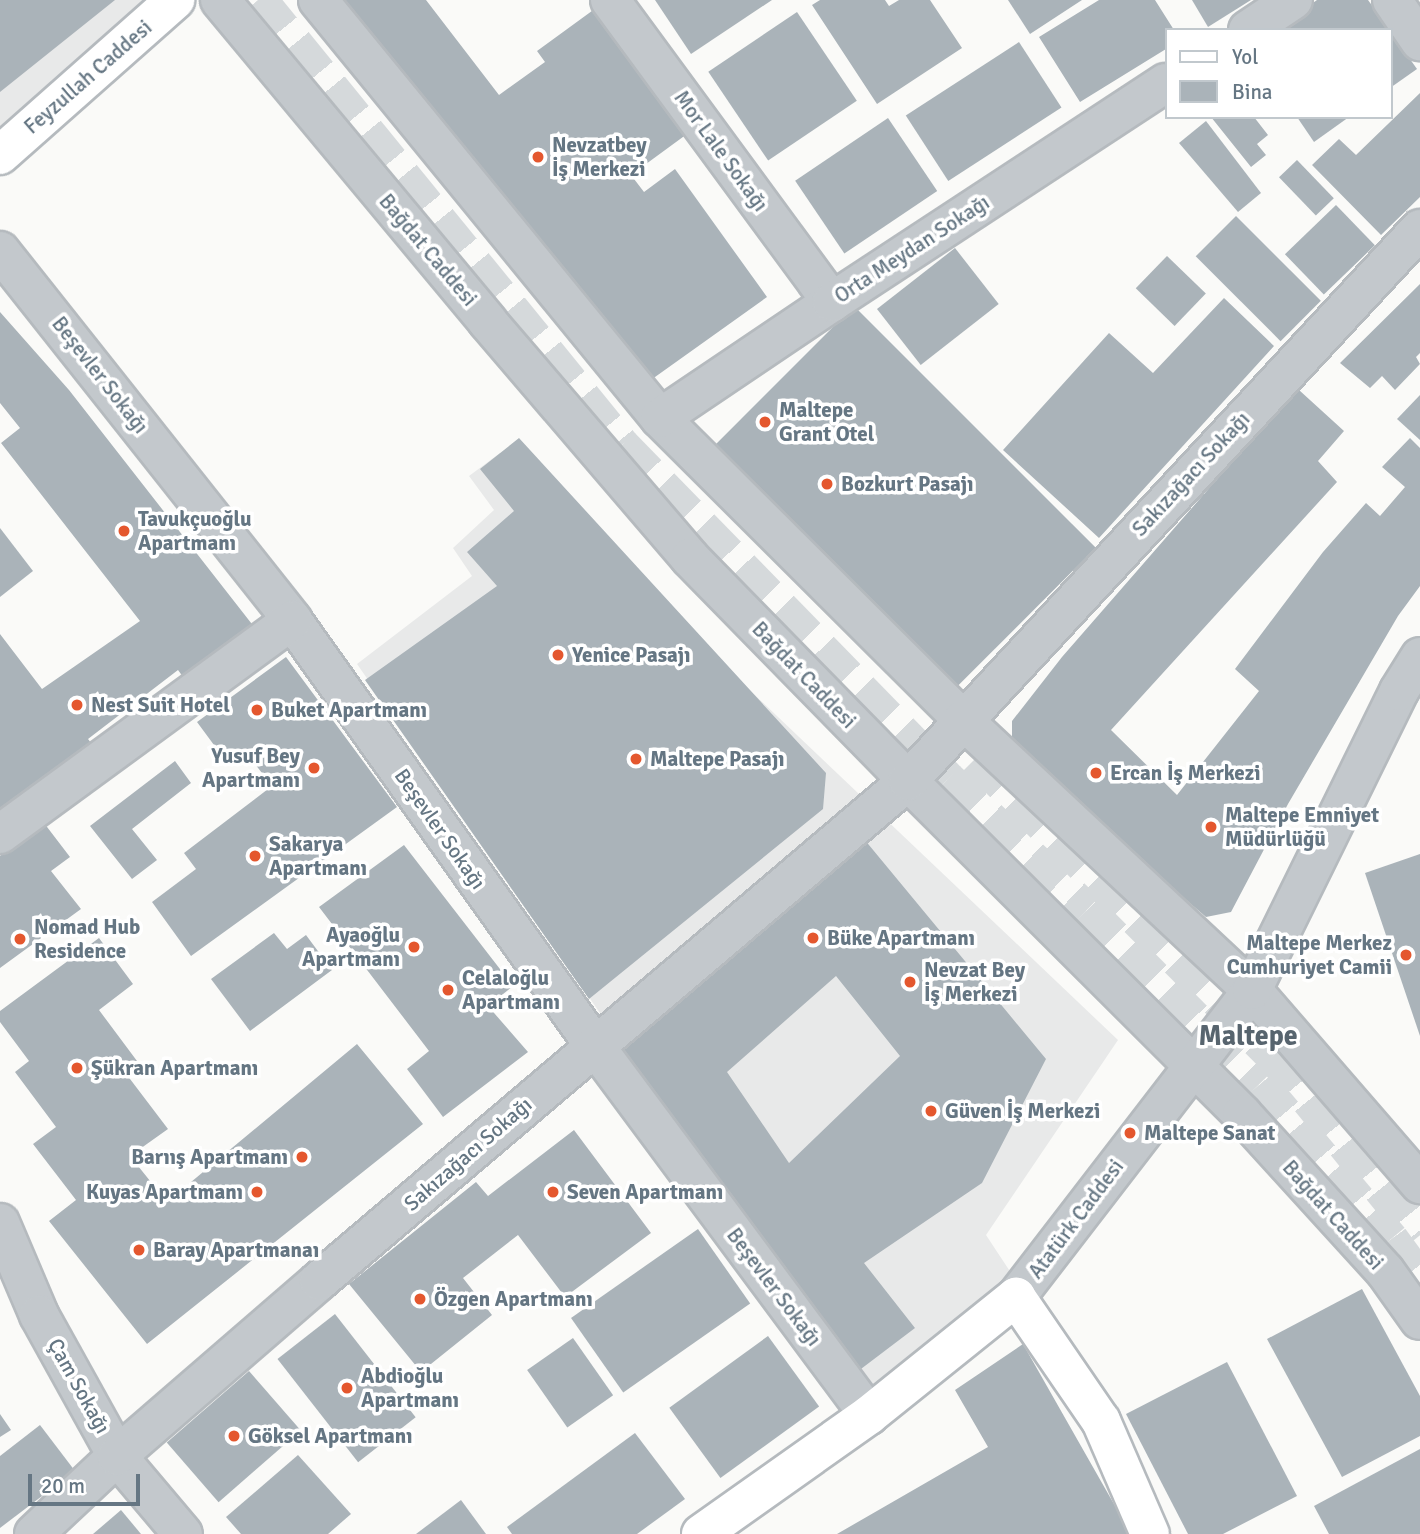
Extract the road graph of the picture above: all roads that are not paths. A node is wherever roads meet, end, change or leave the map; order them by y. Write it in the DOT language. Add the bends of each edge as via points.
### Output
graph roads {
  1 [pos="175,0"];
  2 [pos="220,0"];
  3 [pos="318,0"];
  4 [pos="610,0"];
  5 [pos="1293,0"];
  6 [pos="1392,0"];
  7 [pos="1251,28"];
  8 [pos="1420,41"];
  9 [pos="1164,84"];
  10 [pos="0,155"];
  11 [pos="1420,229"];
  12 [pos="0,251"];
  13 [pos="831,302"];
  14 [pos="660,418"];
  15 [pos="292,621"];
  16 [pos="1420,657"];
  17 [pos="963,720"];
  18 [pos="908,781"];
  19 [pos="0,834"];
  20 [pos="1252,990"];
  21 [pos="594,1046"];
  22 [pos="1194,1066"];
  23 [pos="1420,1184"];
  24 [pos="0,1223"];
  25 [pos="1016,1297"];
  26 [pos="1420,1320"];
  27 [pos="869,1415"];
  28 [pos="117,1455"];
  29 [pos="34,1534"];
  30 [pos="183,1534"];
  31 [pos="701,1534"];
  32 [pos="1150,1534"];
  1 -- 10 [label="main road, Feyzullah Caddesi"];
  2 -- 18 [label="street, Bağdat Caddesi" via="690,558"];
  3 -- 14 [label="street"];
  4 -- 13 [label="street, Mor Lale Sokağı"];
  5 -- 7 [label="street"];
  6 -- 8 [label="street"];
  9 -- 13 [label="street, Orta Meydan Sokağı"];
  11 -- 17 [label="street, Sakızağacı Sokağı"];
  12 -- 15 [label="street, Beşevler Sokağı"];
  13 -- 14 [label="street, Orta Meydan Sokağı"];
  14 -- 17 [label="street"];
  15 -- 19 [label="street"];
  15 -- 21 [label="street, Beşevler Sokağı"];
  16 -- 20 [label="street, Atatürk Caddesi"];
  17 -- 18 [label="street, Sakızağacı Sokağı"];
  17 -- 20 [label="street"];
  18 -- 21 [label="street, Sakızağacı Sokağı"];
  18 -- 22 [label="street, Bağdat Caddesi"];
  20 -- 22 [label="street, Atatürk Caddesi"];
  20 -- 23 [label="street"];
  21 -- 27 [label="street, Beşevler Sokağı"];
  21 -- 28 [label="street, Sakızağacı Sokağı"];
  22 -- 25 [label="street, Atatürk Caddesi"];
  22 -- 26 [label="street, Bağdat Caddesi" via="1385,1271"];
  24 -- 28 [label="street, Çam Sokağı" via="39,1315"];
  25 -- 27 [label="main road, Atatürk Caddesi"];
  25 -- 32 [label="main road" via="1101,1421"];
  27 -- 31 [label="main road, Atatürk Caddesi"];
  28 -- 29 [label="street, Sakızağacı Sokağı"];
  28 -- 30 [label="street, Çam Sokağı"];
}
